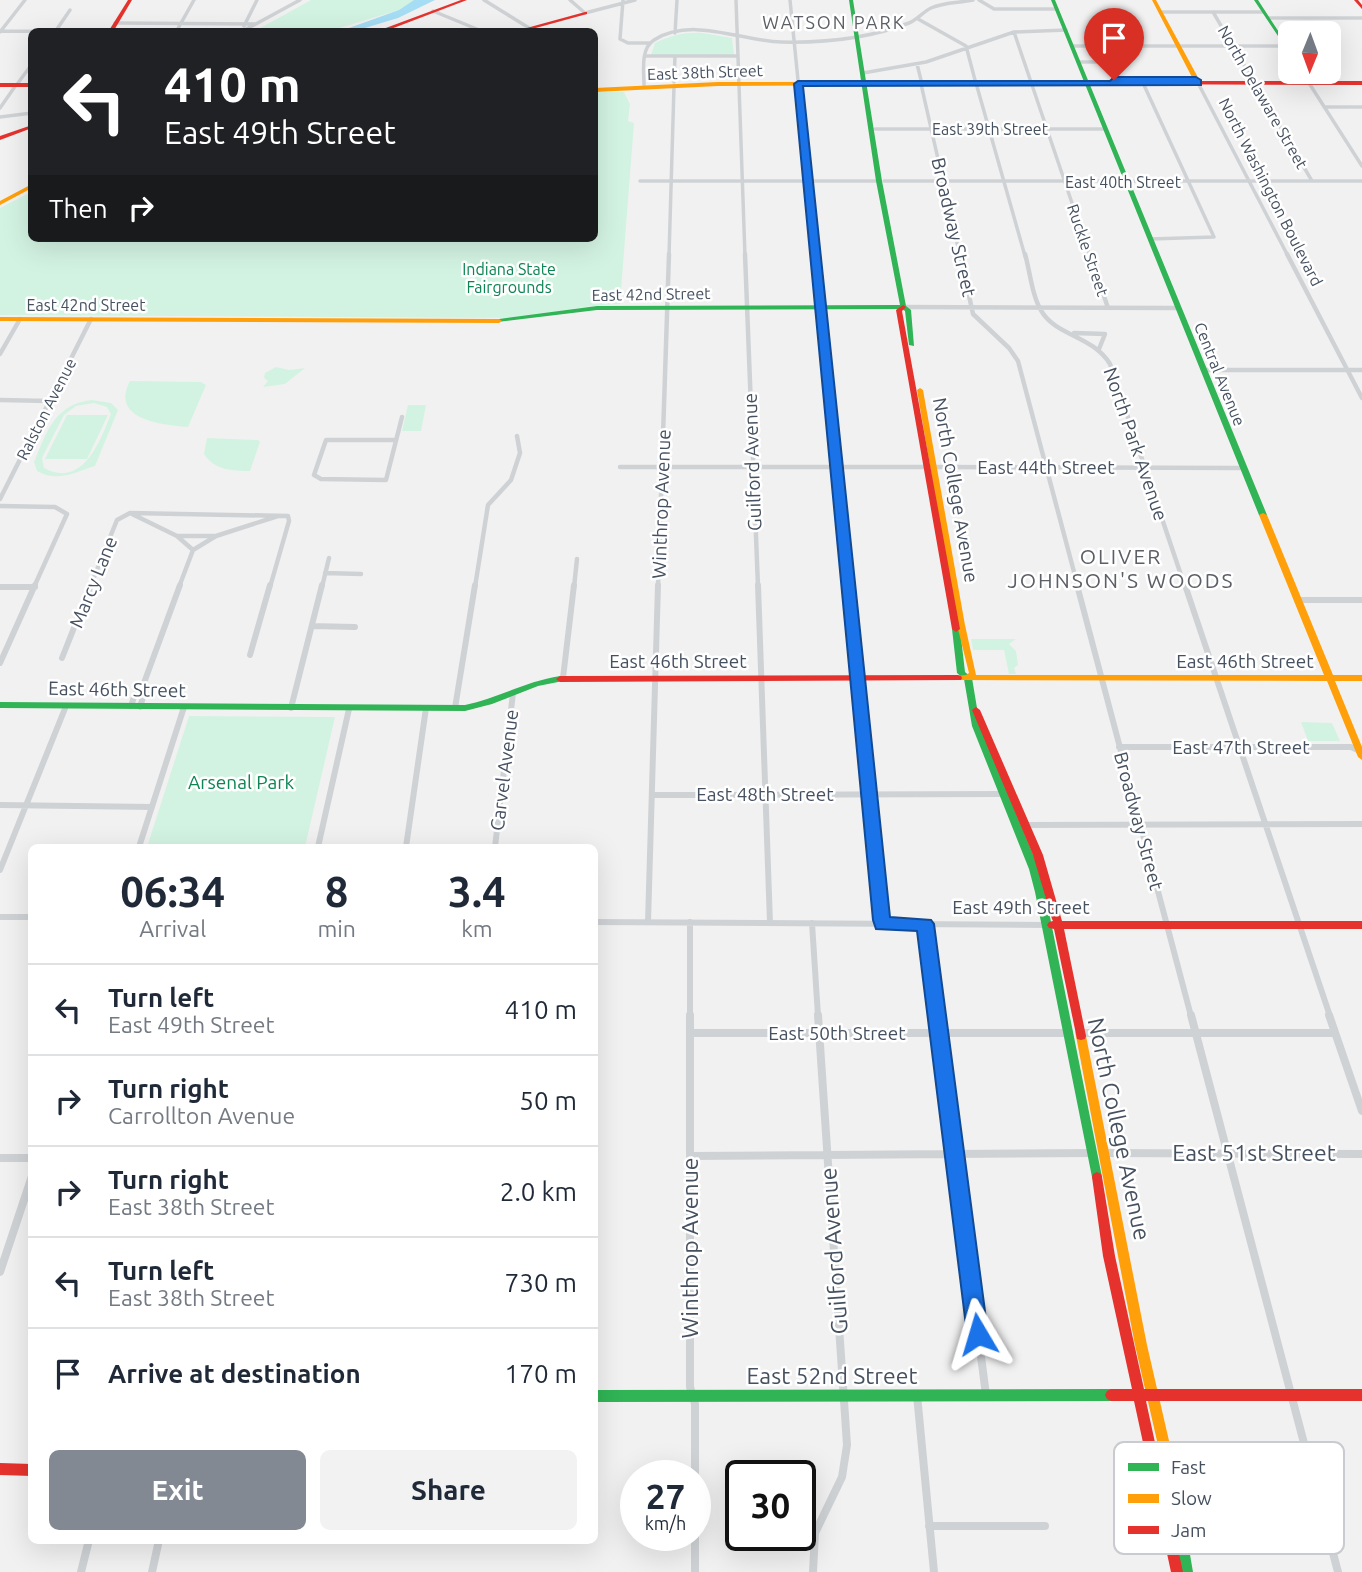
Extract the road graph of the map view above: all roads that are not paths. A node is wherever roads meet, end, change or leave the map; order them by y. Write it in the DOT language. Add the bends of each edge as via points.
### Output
graph roads {
  1 [pos="25,0"];
  2 [pos="130,0"];
  3 [pos="194,0"];
  4 [pos="257,0"];
  5 [pos="300,0"];
  6 [pos="465,0"];
  7 [pos="484,0"];
  8 [pos="570,0"];
  9 [pos="635,0"];
  10 [pos="677,0"];
  11 [pos="736,0"];
  12 [pos="790,0"];
  13 [pos="851,0"];
  14 [pos="973,0"];
  15 [pos="979,0"];
  16 [pos="1154,0"];
  17 [pos="1256,0"];
  18 [pos="623,2"];
  19 [pos="927,2"];
  20 [pos="1055,4"];
  21 [pos="70,10"];
  22 [pos="927,10"];
  23 [pos="433,11"];
  24 [pos="1161,12"];
  25 [pos="1213,12"];
  26 [pos="585,13"];
  27 [pos="1266,15"];
  28 [pos="918,19"];
  29 [pos="1362,19"];
  30 [pos="180,23"];
  31 [pos="246,24"];
  32 [pos="256,24"];
  33 [pos="57,28"];
  34 [pos="112,28"];
  35 [pos="122,28"];
  36 [pos="178,28"];
  37 [pos="244,28"];
  38 [pos="248,28"];
  39 [pos="396,28"];
  40 [pos="474,28"];
  41 [pos="529,28"];
  42 [pos="1066,30"];
  43 [pos="0,31"];
  44 [pos="28,31"];
  45 [pos="1014,32"];
  46 [pos="675,33"];
  47 [pos="856,34"];
  48 [pos="1278,34"];
  49 [pos="738,37"];
  50 [pos="794,41"];
  51 [pos="650,43"];
  52 [pos="1072,46"];
  53 [pos="1122,46"];
  54 [pos="1179,46"];
  55 [pos="1233,46"];
  56 [pos="967,48"];
  57 [pos="1278,48"];
  58 [pos="646,56"];
  59 [pos="675,56"];
  60 [pos="738,56"];
  61 [pos="1078,62"];
  62 [pos="918,64"];
  63 [pos="28,69"];
  64 [pos="864,79"];
  65 [pos="1278,80"];
  66 [pos="1341,80"];
  67 [pos="1362,81"];
  68 [pos="739,82"];
  69 [pos="798,82"];
  70 [pos="921,82"];
  71 [pos="976,82"];
  72 [pos="1031,82"];
  73 [pos="1087,82"];
  74 [pos="1197,82"];
  75 [pos="1254,82"];
  76 [pos="1143,83"];
  77 [pos="0,84"];
  78 [pos="17,84"];
  79 [pos="28,84"];
  80 [pos="674,84"];
  81 [pos="1310,84"];
  82 [pos="644,85"];
  83 [pos="598,89"];
  84 [pos="598,89"];
  85 [pos="869,105"];
  86 [pos="1324,107"];
  87 [pos="1362,107"];
  88 [pos="0,108"];
  89 [pos="28,114"];
  90 [pos="0,117"];
  91 [pos="28,128"];
  92 [pos="875,129"];
  93 [pos="932,129"];
  94 [pos="989,129"];
  95 [pos="1047,129"];
  96 [pos="1106,129"];
  97 [pos="0,138"];
  98 [pos="1362,166"];
  99 [pos="640,181"];
  100 [pos="671,181"];
  101 [pos="742,181"];
  102 [pos="808,181"];
  103 [pos="881,181"];
  104 [pos="943,181"];
  105 [pos="1004,181"];
  106 [pos="1249,181"];
  107 [pos="1312,181"];
  108 [pos="1362,181"];
  109 [pos="1065,182"];
  110 [pos="1127,182"];
  111 [pos="1188,182"];
  112 [pos="28,188"];
  113 [pos="0,202"];
  114 [pos="1150,239"];
  115 [pos="666,307"];
  116 [pos="746,307"];
  117 [pos="820,307"];
  118 [pos="903,307"];
  119 [pos="972,308"];
  120 [pos="1040,308"];
  121 [pos="1108,308"];
  122 [pos="1178,308"];
  123 [pos="0,319"];
  124 [pos="20,319"];
  125 [pos="91,319"];
  126 [pos="1073,334"];
  127 [pos="1099,349"];
  128 [pos="0,354"];
  129 [pos="1203,370"];
  130 [pos="1347,370"];
  131 [pos="1362,370"];
  132 [pos="1362,398"];
  133 [pos="0,400"];
  134 [pos="50,401"];
  135 [pos="402,417"];
  136 [pos="517,436"];
  137 [pos="396,440"];
  138 [pos="620,467"];
  139 [pos="662,467"];
  140 [pos="752,467"];
  141 [pos="836,467"];
  142 [pos="930,467"];
  143 [pos="1046,467"];
  144 [pos="1144,468"];
  145 [pos="1242,468"];
  146 [pos="0,485"];
  147 [pos="7,485"];
  148 [pos="0,499"];
  149 [pos="0,506"];
  150 [pos="131,513"];
  151 [pos="281,515"];
  152 [pos="177,536"];
  153 [pos="216,536"];
  154 [pos="193,550"];
  155 [pos="329,558"];
  156 [pos="577,559"];
  157 [pos="325,573"];
  158 [pos="361,574"];
  159 [pos="0,587"];
  160 [pos="34,587"];
  161 [pos="1297,600"];
  162 [pos="1362,600"];
  163 [pos="312,626"];
  164 [pos="355,627"];
  165 [pos="250,655"];
  166 [pos="62,658"];
  167 [pos="0,663"];
  168 [pos="563,678"];
  169 [pos="656,678"];
  170 [pos="761,678"];
  171 [pos="858,678"];
  172 [pos="968,678"];
  173 [pos="1102,678"];
  174 [pos="1215,678"];
  175 [pos="1329,678"];
  176 [pos="1362,678"];
  177 [pos="513,693"];
  178 [pos="0,705"];
  179 [pos="974,705"];
  180 [pos="66,706"];
  181 [pos="135,706"];
  182 [pos="184,707"];
  183 [pos="290,708"];
  184 [pos="426,708"];
  185 [pos="455,708"];
  186 [pos="349,709"];
  187 [pos="1119,747"];
  188 [pos="1239,747"];
  189 [pos="1361,754"];
  190 [pos="765,794"];
  191 [pos="869,794"];
  192 [pos="1003,794"];
  193 [pos="652,795"];
  194 [pos="0,805"];
  195 [pos="26,805"];
  196 [pos="152,807"];
  197 [pos="1140,824"];
  198 [pos="1265,824"];
  199 [pos="1362,824"];
  200 [pos="1025,825"];
  201 [pos="140,844"];
  202 [pos="319,844"];
  203 [pos="406,844"];
  204 [pos="495,844"];
  205 [pos="0,870"];
  206 [pos="0,917"];
  207 [pos="28,917"];
  208 [pos="598,922"];
  209 [pos="648,922"];
  210 [pos="690,922"];
  211 [pos="769,923"];
  212 [pos="812,923"];
  213 [pos="882,924"];
  214 [pos="925,924"];
  215 [pos="1047,925"];
  216 [pos="1058,925"];
  217 [pos="1166,925"];
  218 [pos="1299,925"];
  219 [pos="1362,925"];
  220 [pos="819,1032"];
  221 [pos="939,1032"];
  222 [pos="690,1033"];
  223 [pos="1074,1033"];
  224 [pos="1194,1033"];
  225 [pos="1335,1033"];
  226 [pos="1362,1111"];
  227 [pos="1092,1153"];
  228 [pos="1103,1153"];
  229 [pos="954,1154"];
  230 [pos="1226,1154"];
  231 [pos="1362,1154"];
  232 [pos="827,1155"];
  233 [pos="690,1156"];
  234 [pos="0,1158"];
  235 [pos="28,1158"];
  236 [pos="28,1188"];
  237 [pos="0,1272"];
  238 [pos="692,1395"];
  239 [pos="843,1395"];
  240 [pos="917,1395"];
  241 [pos="1362,1395"];
  242 [pos="598,1396"];
  243 [pos="986,1396"];
  244 [pos="1138,1396"];
  245 [pos="1155,1396"];
  246 [pos="1291,1396"];
  247 [pos="1148,1442"];
  248 [pos="1163,1442"];
  249 [pos="1303,1442"];
  250 [pos="0,1469"];
  251 [pos="28,1469"];
  252 [pos="929,1526"];
  253 [pos="1045,1526"];
  254 [pos="88,1544"];
  255 [pos="158,1544"];
  256 [pos="1173,1554"];
  257 [pos="1184,1554"];
  258 [pos="1333,1554"];
  259 [pos="81,1572"];
  260 [pos="152,1572"];
  261 [pos="695,1572"];
  262 [pos="813,1572"];
  263 [pos="934,1572"];
  264 [pos="1177,1572"];
  265 [pos="1187,1572"];
  266 [pos="1338,1572"];
  1 -- 43 [label="street"];
  2 -- 34 [label="main road"];
  3 -- 30 [label="street"];
  4 -- 31 [label="street"];
  5 -- 32 [label="street"];
  6 -- 23 [label="main road"];
  7 -- 41 [label="street"];
  8 -- 26 [label="street"];
  9 -- 18 [label="street"];
  10 -- 46 [label="street"];
  11 -- 49 [label="street, Guilford Avenue"];
  12 -- 50 [label="street"];
  13 -- 47 [label="main road, North College Avenue"];
  14 -- 22 [label="street"];
  15 -- 20 [label="street" via="994,9"];
  16 -- 24 [label="main road, North Washington Boulevard"];
  17 -- 27 [label="main road"];
  18 -- 26 [label="street"];
  18 -- 51 [label="street" via="620,40"];
  19 -- 22 [label="street"];
  20 -- 42 [label="main road, Central Avenue"];
  21 -- 33 [label="street"];
  22 -- 28 [label="street"];
  23 -- 39 [label="main road"];
  23 -- 40 [label="street"];
  24 -- 25 [label="street"];
  24 -- 54 [label="main road, North Washington Boulevard"];
  25 -- 27 [label="street"];
  25 -- 55 [label="street, North Delaware Street"];
  26 -- 41 [label="main road"];
  27 -- 29 [label="street"];
  27 -- 48 [label="main road"];
  28 -- 47 [label="street"];
  28 -- 56 [label="street"];
  30 -- 31 [label="street"];
  30 -- 35 [label="street"];
  30 -- 36 [label="street"];
  31 -- 32 [label="street"];
  31 -- 37 [label="street"];
  32 -- 38 [label="street"];
  42 -- 45 [label="street"];
  42 -- 52 [label="main road, Central Avenue"];
  43 -- 44 [label="street"];
  45 -- 56 [label="street"];
  45 -- 72 [label="street, Ruckle Street"];
  46 -- 49 [label="street" via="703,31"];
  46 -- 51 [label="street"];
  47 -- 50 [label="street"];
  47 -- 64 [label="main road, North College Avenue"];
  49 -- 50 [label="street"];
  49 -- 60 [label="street, Guilford Avenue"];
  50 -- 69 [label="street"];
  51 -- 58 [label="street"];
  52 -- 53 [label="street"];
  52 -- 61 [label="main road, Central Avenue"];
  53 -- 54 [label="street"];
  53 -- 61 [label="street" via="1129,62"];
  54 -- 55 [label="street"];
  54 -- 74 [label="main road, North Washington Boulevard"];
  55 -- 57 [label="street"];
  55 -- 75 [label="street, North Delaware Street"];
  56 -- 62 [label="street"];
  56 -- 71 [label="street"];
  58 -- 59 [label="street"];
  58 -- 82 [label="street"];
  59 -- 60 [label="street"];
  59 -- 80 [label="street, Winthrop Avenue"];
  60 -- 68 [label="street, Guilford Avenue"];
  61 -- 73 [label="main road, Central Avenue"];
  62 -- 64 [label="street"];
  62 -- 70 [label="street, Broadway Street"];
  63 -- 78 [label="street"];
  64 -- 69 [label="main road, East 38th Street"];
  64 -- 70 [label="main road, East 38th Street"];
  64 -- 85 [label="main road, North College Avenue"];
  65 -- 75 [label="main road, East 38th Street"];
  66 -- 67 [label="main road, East 38th Street"];
  68 -- 69 [label="main road, East 38th Street"];
  68 -- 80 [label="main road, East 38th Street"];
  68 -- 101 [label="street, Guilford Avenue"];
  69 -- 102 [label="street"];
  70 -- 71 [label="main road, East 38th Street"];
  70 -- 93 [label="street, Broadway Street"];
  71 -- 72 [label="main road, East 38th Street"];
  71 -- 94 [label="street"];
  72 -- 73 [label="main road, East 38th Street"];
  72 -- 95 [label="street, Ruckle Street"];
  73 -- 74 [label="main road, East 38th Street"];
  73 -- 76 [label="main road, East 38th Street"];
  73 -- 96 [label="main road, Central Avenue"];
  74 -- 75 [label="main road, East 38th Street"];
  74 -- 76 [label="main road, East 38th Street"];
  74 -- 106 [label="street, North Washington Boulevard"];
  75 -- 107 [label="street, North Delaware Street"];
  76 -- 111 [label="street"];
  77 -- 78 [label="main road"];
  78 -- 79 [label="main road"];
  78 -- 88 [label="street"];
  80 -- 82 [label="main road, East 38th Street"];
  80 -- 84 [label="main road, East 38th Street"];
  80 -- 100 [label="street, Winthrop Avenue"];
  81 -- 86 [label="street"];
  82 -- 83 [label="main road, East 38th Street"];
  85 -- 92 [label="main road, North College Avenue"];
  85 -- 103 [label="main road, North College Avenue"];
  86 -- 87 [label="street"];
  86 -- 98 [label="street"];
  89 -- 90 [label="street"];
  91 -- 97 [label="main road"];
  92 -- 93 [label="street, East 39th Street"];
  92 -- 103 [label="main road, North College Avenue"];
  93 -- 94 [label="street, East 39th Street"];
  93 -- 104 [label="street, Broadway Street"];
  94 -- 95 [label="street, East 39th Street"];
  94 -- 105 [label="street"];
  95 -- 96 [label="street, East 39th Street"];
  95 -- 109 [label="street, Ruckle Street"];
  96 -- 110 [label="main road, Central Avenue"];
  99 -- 100 [label="street, East 40th Street"];
  100 -- 101 [label="street, East 40th Street"];
  100 -- 115 [label="street, Winthrop Avenue"];
  101 -- 102 [label="street, East 40th Street"];
  101 -- 116 [label="street, Guilford Avenue"];
  102 -- 103 [label="street, East 40th Street"];
  102 -- 117 [label="street"];
  103 -- 104 [label="street, East 40th Street"];
  103 -- 118 [label="main road, North College Avenue"];
  104 -- 105 [label="street, East 40th Street"];
  104 -- 119 [label="street, Broadway Street"];
  105 -- 109 [label="street, East 40th Street"];
  105 -- 120 [label="street"];
  106 -- 107 [label="street, East 40th Street"];
  106 -- 111 [label="street, East 40th Street"];
  106 -- 130 [label="street, North Washington Boulevard"];
  107 -- 108 [label="street, East 40th Street"];
  109 -- 110 [label="street, East 40th Street"];
  109 -- 121 [label="street, Ruckle Street"];
  110 -- 111 [label="street, East 40th Street"];
  110 -- 114 [label="main road, Central Avenue"];
  111 -- 114 [label="street" via="1214,238"];
  112 -- 113 [label="main road"];
  114 -- 122 [label="main road, Central Avenue"];
  115 -- 116 [label="main road, East 42nd Street"];
  115 -- 125 [label="main road, East 42nd Street" via="589,308 513,321"];
  115 -- 139 [label="street, Winthrop Avenue"];
  116 -- 117 [label="main road, East 42nd Street"];
  116 -- 140 [label="street, Guilford Avenue"];
  117 -- 118 [label="main road, East 42nd Street"];
  117 -- 141 [label="street"];
  118 -- 119 [label="street, East 42nd Street"];
  118 -- 142 [label="main road, North College Avenue" via="909,312"];
  119 -- 120 [label="street, East 42nd Street"];
  119 -- 143 [label="street, Broadway Street" via="980,324 1017,359"];
  120 -- 121 [label="street, East 42nd Street"];
  120 -- 126 [label="street, North Park Avenue" via="1047,318"];
  121 -- 122 [label="street, East 42nd Street"];
  122 -- 129 [label="main road, Central Avenue"];
  123 -- 124 [label="main road, East 42nd Street"];
  124 -- 125 [label="main road, East 42nd Street"];
  124 -- 128 [label="street"];
  125 -- 134 [label="street, Ralston Avenue"];
  126 -- 127 [label="street, North Park Avenue"];
  126 -- 127 [label="street" via="1105,334"];
  127 -- 144 [label="street, North Park Avenue" via="1109,362"];
  129 -- 130 [label="street"];
  129 -- 145 [label="main road, Central Avenue"];
  130 -- 131 [label="street"];
  130 -- 132 [label="street, North Washington Boulevard"];
  133 -- 134 [label="street"];
  134 -- 147 [label="street, Ralston Avenue"];
  135 -- 137 [label="street"];
  136 -- 185 [label="street" via="520,453 514,471 488,505"];
  137 -- 137 [label="street" via="326,440 314,475 321,480 386,480"];
  138 -- 139 [label="street, East 44th Street"];
  139 -- 140 [label="street, East 44th Street"];
  139 -- 169 [label="street, Winthrop Avenue"];
  140 -- 141 [label="street, East 44th Street"];
  140 -- 170 [label="street, Guilford Avenue"];
  141 -- 142 [label="street, East 44th Street"];
  141 -- 171 [label="street"];
  142 -- 143 [label="street, East 44th Street"];
  142 -- 172 [label="main road, North College Avenue" via="961,673"];
  143 -- 144 [label="street, East 44th Street"];
  143 -- 173 [label="street, Broadway Street"];
  144 -- 145 [label="street, East 44th Street"];
  144 -- 174 [label="street, North Park Avenue"];
  145 -- 161 [label="main road, Central Avenue"];
  146 -- 147 [label="street"];
  147 -- 148 [label="street, Ralston Avenue"];
  149 -- 160 [label="street" via="64,510 66,517"];
  150 -- 151 [label="street"];
  150 -- 152 [label="street"];
  150 -- 166 [label="street, Marcy Lane" via="117,520"];
  151 -- 153 [label="street"];
  151 -- 165 [label="street" via="289,521"];
  152 -- 153 [label="street"];
  152 -- 154 [label="street"];
  153 -- 154 [label="street"];
  154 -- 181 [label="street" via="141,691 144,694"];
  155 -- 157 [label="street"];
  156 -- 168 [label="street"];
  157 -- 158 [label="street"];
  157 -- 163 [label="street"];
  159 -- 160 [label="street"];
  160 -- 167 [label="street"];
  161 -- 162 [label="street"];
  161 -- 175 [label="main road, Central Avenue"];
  163 -- 164 [label="street"];
  163 -- 183 [label="street"];
  168 -- 169 [label="main road, East 46th Street"];
  168 -- 177 [label="main road, East 46th Street" via="538,681"];
  169 -- 170 [label="main road, East 46th Street"];
  169 -- 193 [label="street, Winthrop Avenue"];
  170 -- 171 [label="main road, East 46th Street"];
  170 -- 190 [label="street, Guilford Avenue"];
  171 -- 172 [label="main road, East 46th Street"];
  171 -- 191 [label="street"];
  172 -- 173 [label="main road, East 46th Street"];
  172 -- 179 [label="main road, North College Avenue"];
  173 -- 174 [label="main road, East 46th Street"];
  173 -- 187 [label="street, Broadway Street"];
  174 -- 175 [label="main road, East 46th Street"];
  174 -- 188 [label="street, North Park Avenue"];
  175 -- 176 [label="main road, East 46th Street"];
  175 -- 189 [label="main road, Central Avenue"];
  177 -- 185 [label="main road, East 46th Street"];
  177 -- 204 [label="street, Carvel Avenue"];
  178 -- 180 [label="main road, East 46th Street"];
  179 -- 192 [label="main road, North College Avenue" via="976,726"];
  179 -- 200 [label="main road, North College Avenue"];
  180 -- 181 [label="main road, East 46th Street"];
  180 -- 195 [label="street"];
  181 -- 182 [label="main road, East 46th Street"];
  182 -- 183 [label="main road, East 46th Street"];
  182 -- 196 [label="street"];
  183 -- 186 [label="main road, East 46th Street"];
  184 -- 185 [label="main road, East 46th Street"];
  184 -- 186 [label="main road, East 46th Street"];
  184 -- 203 [label="street"];
  186 -- 202 [label="street"];
  187 -- 188 [label="street, East 47th Street"];
  187 -- 197 [label="street, Broadway Street"];
  188 -- 189 [label="street, East 47th Street" via="1351,747"];
  188 -- 198 [label="street, North Park Avenue"];
  190 -- 191 [label="street, East 48th Street"];
  190 -- 193 [label="street, East 48th Street"];
  190 -- 211 [label="street, Guilford Avenue"];
  191 -- 192 [label="street, East 48th Street"];
  191 -- 213 [label="street"];
  192 -- 215 [label="main road, North College Avenue" via="1034,869"];
  193 -- 209 [label="street, Winthrop Avenue"];
  194 -- 195 [label="street"];
  195 -- 196 [label="street"];
  195 -- 205 [label="street"];
  196 -- 201 [label="street"];
  197 -- 198 [label="street"];
  197 -- 200 [label="street"];
  197 -- 217 [label="street, Broadway Street"];
  198 -- 199 [label="street"];
  198 -- 218 [label="street, North Park Avenue"];
  200 -- 216 [label="main road, North College Avenue"];
  206 -- 207 [label="street"];
  208 -- 209 [label="street, East 49th Street"];
  209 -- 210 [label="street, East 49th Street"];
  210 -- 211 [label="street, East 49th Street"];
  210 -- 222 [label="street, Winthrop Avenue"];
  211 -- 212 [label="street, East 49th Street"];
  212 -- 213 [label="street, East 49th Street"];
  212 -- 220 [label="street, Guilford Avenue"];
  213 -- 214 [label="street, East 49th Street"];
  214 -- 215 [label="street, East 49th Street"];
  214 -- 221 [label="street"];
  215 -- 216 [label="main road, East 49th Street"];
  215 -- 223 [label="main road, North College Avenue"];
  216 -- 217 [label="main road, East 49th Street"];
  216 -- 223 [label="main road, North College Avenue"];
  217 -- 218 [label="main road, East 49th Street"];
  217 -- 224 [label="street, Broadway Street"];
  218 -- 219 [label="main road, East 49th Street"];
  218 -- 225 [label="street, North Park Avenue"];
  220 -- 221 [label="street, East 50th Street"];
  220 -- 222 [label="street, East 50th Street"];
  220 -- 232 [label="street, Guilford Avenue"];
  221 -- 223 [label="street, East 50th Street"];
  221 -- 229 [label="street"];
  222 -- 233 [label="street, Winthrop Avenue"];
  223 -- 224 [label="street, East 50th Street"];
  223 -- 227 [label="main road, North College Avenue"];
  223 -- 228 [label="main road, North College Avenue"];
  224 -- 225 [label="street, East 50th Street"];
  224 -- 230 [label="street, Broadway Street"];
  225 -- 226 [label="street, North Park Avenue"];
  227 -- 229 [label="street"];
  227 -- 244 [label="main road, North College Avenue"];
  228 -- 230 [label="street, East 51st Street"];
  228 -- 245 [label="main road, North College Avenue"];
  229 -- 232 [label="street"];
  229 -- 243 [label="street"];
  230 -- 231 [label="street, East 51st Street"];
  230 -- 246 [label="street, Broadway Street"];
  232 -- 233 [label="street"];
  232 -- 239 [label="street, Guilford Avenue"];
  233 -- 238 [label="street, Winthrop Avenue"];
  234 -- 235 [label="street"];
  236 -- 237 [label="street"];
  238 -- 239 [label="main road, East 52nd Street"];
  238 -- 242 [label="main road, East 52nd Street"];
  238 -- 261 [label="street, Winthrop Avenue"];
  239 -- 240 [label="main road, East 52nd Street"];
  239 -- 262 [label="street, Guilford Avenue" via="846,1461 815,1533"];
  240 -- 243 [label="main road, East 52nd Street"];
  240 -- 252 [label="street"];
  241 -- 246 [label="main road, East 52nd Street"];
  243 -- 244 [label="main road, East 52nd Street"];
  244 -- 245 [label="main road, East 52nd Street"];
  244 -- 247 [label="main road, North College Avenue"];
  245 -- 246 [label="main road, East 52nd Street"];
  245 -- 248 [label="main road, North College Avenue"];
  246 -- 249 [label="street, Broadway Street"];
  250 -- 251 [label="main road"];
  252 -- 253 [label="street"];
  252 -- 263 [label="street"];
  254 -- 259 [label="street"];
  255 -- 260 [label="street"];
  256 -- 264 [label="main road, North College Avenue"];
  257 -- 265 [label="main road, North College Avenue"];
  258 -- 266 [label="street, Broadway Street"];
}
